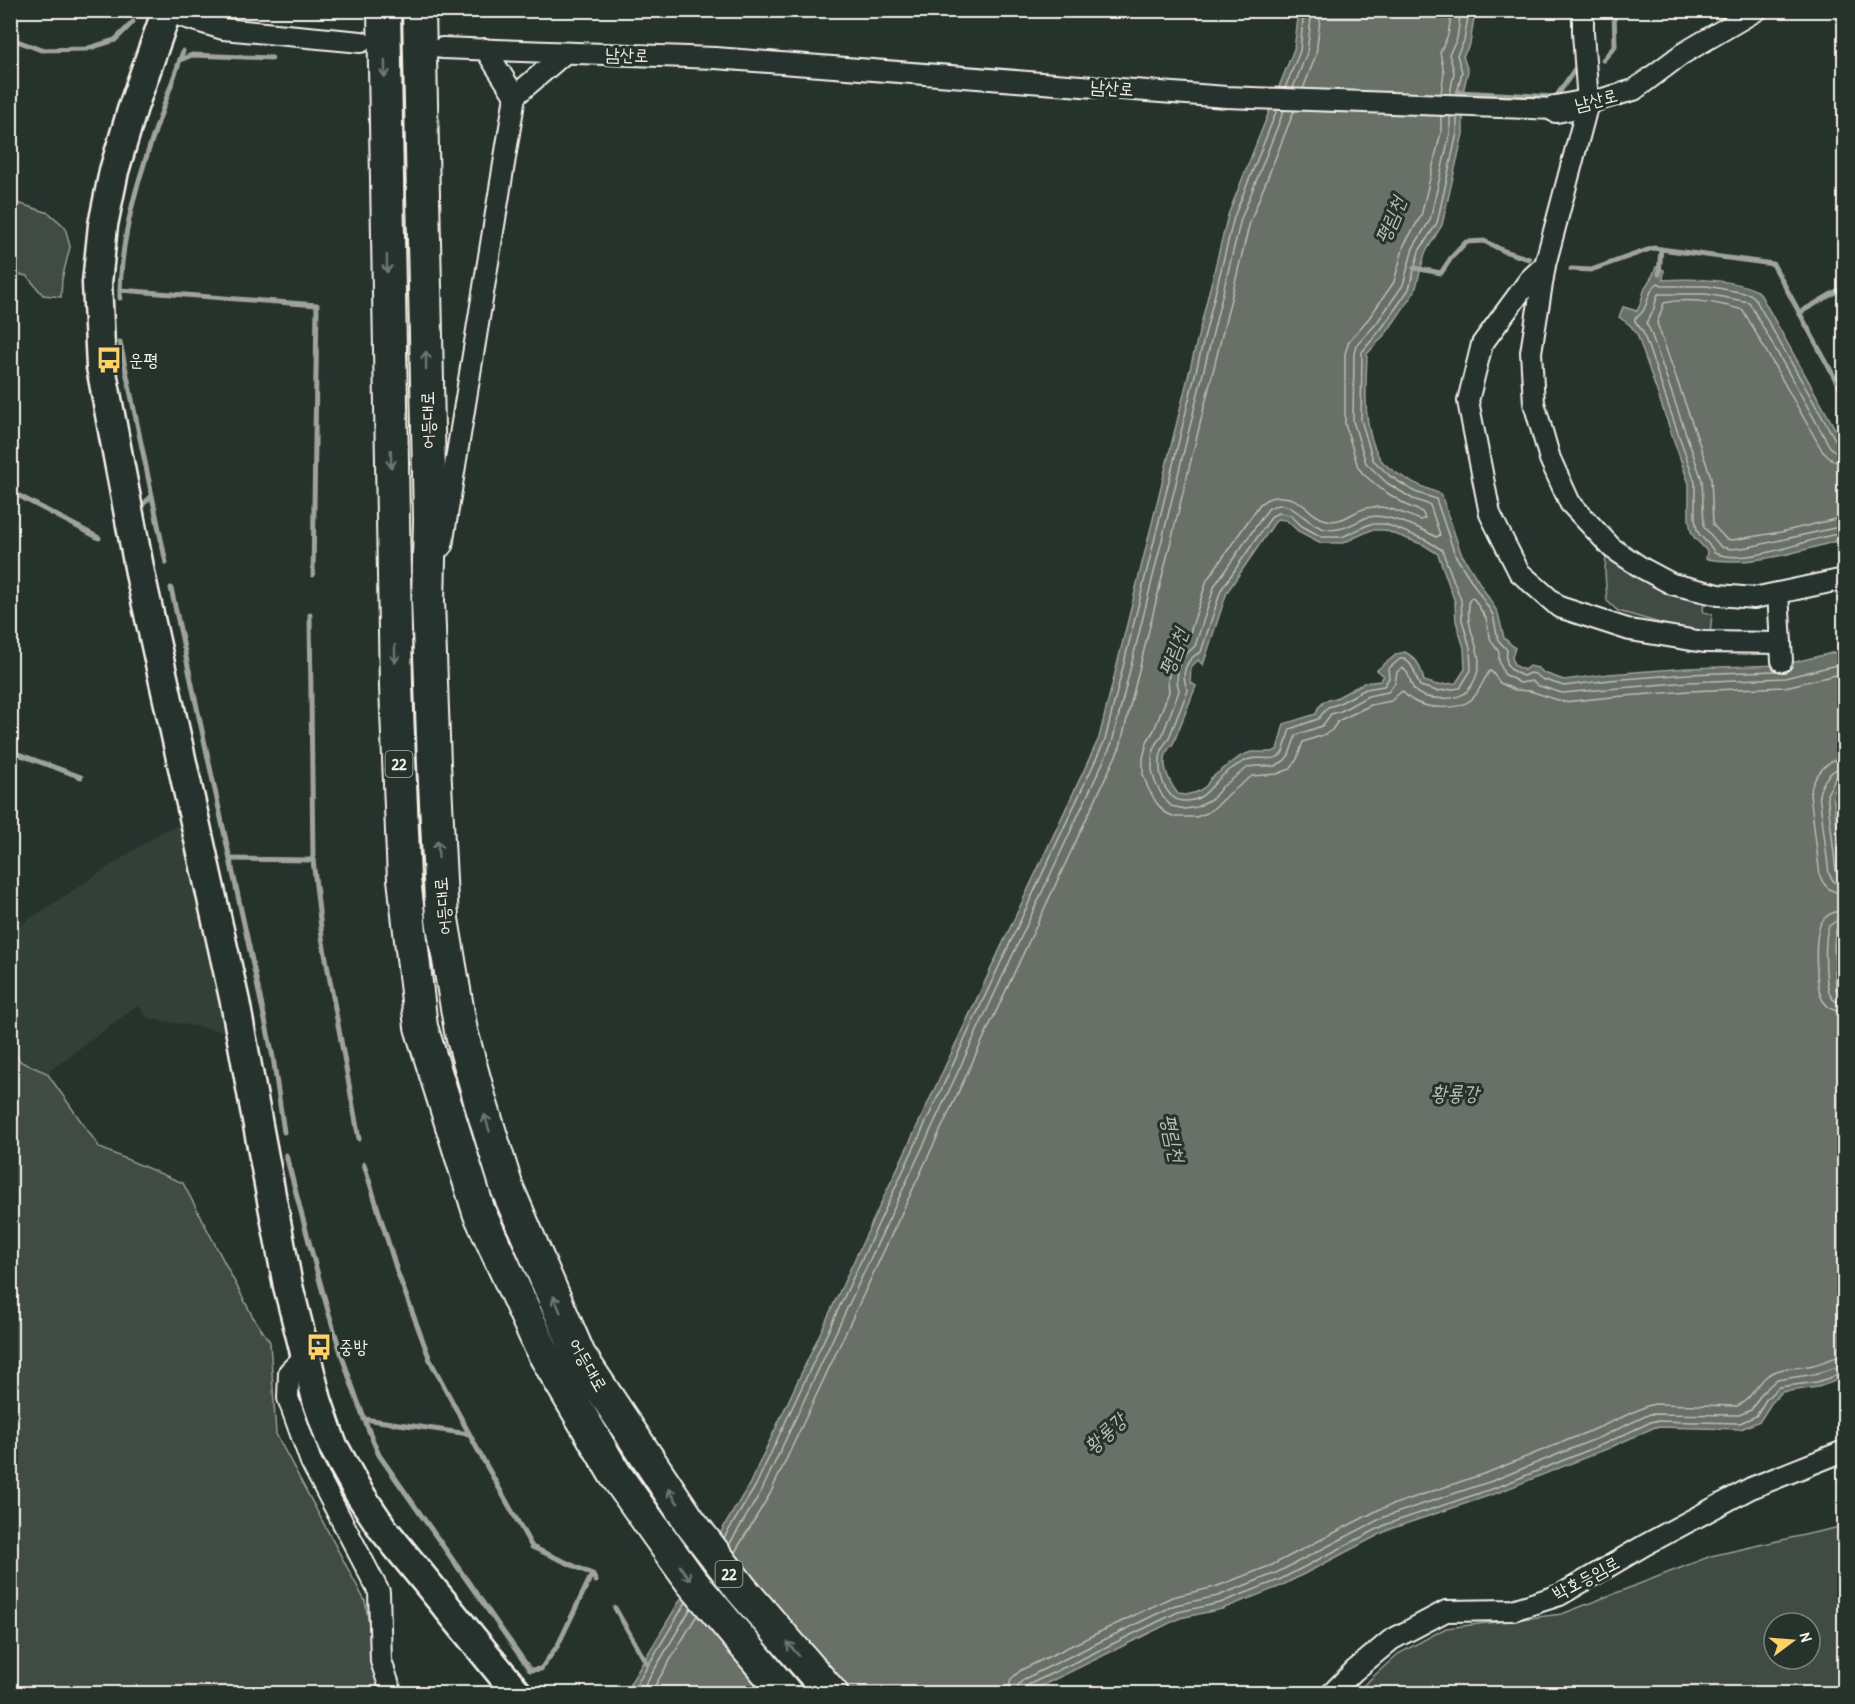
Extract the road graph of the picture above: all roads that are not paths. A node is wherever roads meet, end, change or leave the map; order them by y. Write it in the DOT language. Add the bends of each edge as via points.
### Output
graph roads {
  1 [pos="384,10"];
  2 [pos="419,10"];
  3 [pos="1583,10"];
  4 [pos="1757,10"];
  5 [pos="167,11"];
  6 [pos="361,42"];
  7 [pos="442,48"];
  8 [pos="485,49"];
  9 [pos="565,53"];
  10 [pos="515,96"];
  11 [pos="1588,103"];
  12 [pos="1556,109"];
  13 [pos="1545,265"];
  14 [pos="1845,579"];
  15 [pos="1778,593"];
  16 [pos="429,623"];
  17 [pos="305,1356"];
  18 [pos="1845,1451"];
  19 [pos="392,1694"];
  20 [pos="519,1694"];
  21 [pos="786,1694"];
  22 [pos="832,1694"];
  23 [pos="1331,1694"];
  1 -- 21 [label="main road, 어등대로 / 22, one-way" via="396,687 404,879 421,1027 479,1212 542,1350 615,1474 691,1581"];
  16 -- 2 [label="main road, 어등대로 / 22, one-way"];
  3 -- 11 [label="street"];
  4 -- 11 [label="street, 남산로" via="1682,54 1634,90"];
  5 -- 6 [label="street" via="224,29"];
  5 -- 17 [label="main road" via="133,107 103,225 98,283 101,367 141,578 221,934 288,1286"];
  7 -- 8 [label="street, 남산로"];
  8 -- 9 [label="street, 남산로"];
  8 -- 10 [label="street"];
  9 -- 10 [label="street"];
  9 -- 12 [label="street, 남산로" via="715,58 1226,97"];
  10 -- 16 [label="street"];
  11 -- 12 [label="street, 남산로"];
  11 -- 13 [label="street"];
  13 -- 15 [label="street" via="1532,352 1534,403 1550,459 1570,503 1612,548 1672,584 1754,598"];
  13 -- 15 [label="street" via="1505,310 1482,344 1468,401 1490,514 1519,572 1559,607 1630,630 1781,652"];
  14 -- 15 [label="street"];
  22 -- 16 [label="main road, 어등대로 / 22, one-way" via="742,1590 690,1522 579,1355 507,1188 461,1031 442,919"];
  17 -- 19 [label="street" via="289,1372 288,1398 311,1462 379,1592 381,1661"];
  17 -- 20 [label="main road" via="332,1444 359,1493 383,1529"];
  18 -- 23 [label="street, 박호등임로" via="1751,1488 1560,1595 1514,1610 1446,1611 1391,1640"];
}
